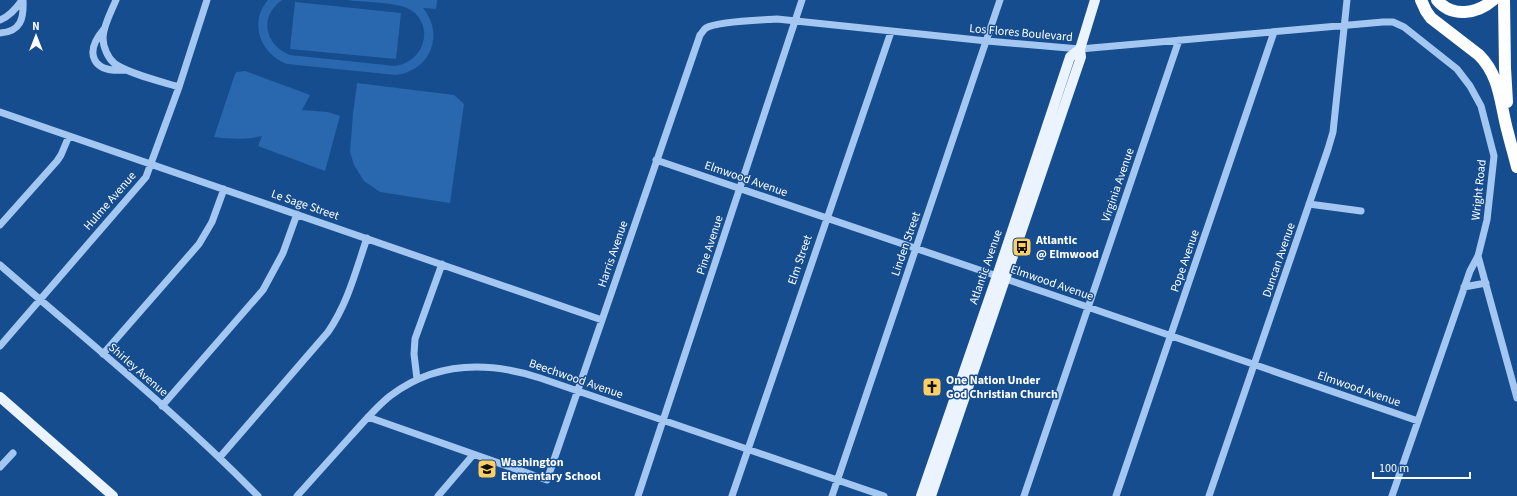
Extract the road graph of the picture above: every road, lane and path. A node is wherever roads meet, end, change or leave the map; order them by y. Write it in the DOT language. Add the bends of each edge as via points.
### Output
graph roads {
  1 [pos="22,0"];
  2 [pos="116,0"];
  3 [pos="207,0"];
  4 [pos="802,0"];
  5 [pos="1000,0"];
  6 [pos="1095,0"];
  7 [pos="1347,0"];
  8 [pos="1421,0"];
  9 [pos="1437,0"];
  10 [pos="1493,0"];
  11 [pos="1504,0"];
  12 [pos="3,18"];
  13 [pos="796,20"];
  14 [pos="1343,25"];
  15 [pos="104,29"];
  16 [pos="891,32"];
  17 [pos="1274,32"];
  18 [pos="0,33"];
  19 [pos="700,35"];
  20 [pos="1179,40"];
  21 [pos="987,41"];
  22 [pos="1080,49"];
  23 [pos="127,70"];
  24 [pos="178,87"];
  25 [pos="0,112"];
  26 [pos="69,136"];
  27 [pos="1512,145"];
  28 [pos="656,160"];
  29 [pos="150,164"];
  30 [pos="1517,167"];
  31 [pos="740,188"];
  32 [pos="224,190"];
  33 [pos="1309,204"];
  34 [pos="1361,211"];
  35 [pos="297,214"];
  36 [pos="826,217"];
  37 [pos="0,225"];
  38 [pos="367,238"];
  39 [pos="916,248"];
  40 [pos="1478,256"];
  41 [pos="442,264"];
  42 [pos="0,266"];
  43 [pos="1002,278"];
  44 [pos="1486,283"];
  45 [pos="1464,287"];
  46 [pos="39,299"];
  47 [pos="1088,308"];
  48 [pos="602,320"];
  49 [pos="1171,336"];
  50 [pos="0,346"];
  51 [pos="103,354"];
  52 [pos="1254,364"];
  53 [pos="417,379"];
  54 [pos="578,391"];
  55 [pos="0,397"];
  56 [pos="1517,398"];
  57 [pos="162,406"];
  58 [pos="368,417"];
  59 [pos="663,421"];
  60 [pos="1418,421"];
  61 [pos="748,450"];
  62 [pos="13,453"];
  63 [pos="473,455"];
  64 [pos="220,457"];
  65 [pos="0,467"];
  66 [pos="837,480"];
  67 [pos="113,496"];
  68 [pos="258,496"];
  69 [pos="297,496"];
  70 [pos="438,496"];
  71 [pos="638,496"];
  72 [pos="732,496"];
  73 [pos="832,496"];
  74 [pos="884,496"];
  75 [pos="921,496"];
  76 [pos="931,496"];
  77 [pos="1024,496"];
  78 [pos="1116,496"];
  79 [pos="1209,496"];
  80 [pos="1392,496"];
  1 -- 12 [label="street" via="15,10"];
  1 -- 18 [label="street" via="23,18 19,25 12,31"];
  2 -- 15 [label="street"];
  3 -- 24 [label="street, Hulme Avenue"];
  4 -- 13 [label="street, Pine Avenue"];
  5 -- 21 [label="street, Linden Street"];
  6 -- 22 [label="main road, Atlantic Avenue"];
  7 -- 14 [label="street"];
  8 -- 27 [label="highway" via="1431,18 1486,62 1498,87"];
  9 -- 10 [label="highway" via="1448,9 1466,12 1485,7"];
  11 -- 27 [label="highway" via="1505,68"];
  13 -- 16 [label="street, Los Flores Boulevard"];
  13 -- 19 [label="street, Los Flores Boulevard" via="754,20 717,24 705,28"];
  13 -- 31 [label="street, Pine Avenue"];
  14 -- 17 [label="street, Los Flores Boulevard"];
  14 -- 33 [label="street, Duncan Avenue" via="1332,132"];
  14 -- 40 [label="street, Wright Road" via="1383,22 1400,24 1456,69 1478,99 1494,156 1487,220"];
  15 -- 23 [label="street" via="104,46 108,54 113,62"];
  15 -- 23 [label="street" via="93,46 94,57 106,70"];
  16 -- 21 [label="street, Los Flores Boulevard"];
  16 -- 36 [label="street, Elm Street"];
  17 -- 20 [label="street, Los Flores Boulevard"];
  17 -- 49 [label="street, Pope Avenue"];
  19 -- 28 [label="street, Harris Avenue"];
  20 -- 22 [label="street, Los Flores Boulevard"];
  20 -- 47 [label="street, Virginia Avenue"];
  21 -- 22 [label="street, Los Flores Boulevard"];
  21 -- 39 [label="street, Linden Street"];
  22 -- 43 [label="main road, Atlantic Avenue" via="1070,57"];
  23 -- 24 [label="street"];
  24 -- 29 [label="street, Hulme Avenue"];
  25 -- 26 [label="street, Le Sage Street"];
  26 -- 29 [label="street, Le Sage Street"];
  26 -- 37 [label="street" via="57,161"];
  27 -- 30 [label="highway"];
  28 -- 31 [label="street, Elmwood Avenue"];
  28 -- 48 [label="street, Harris Avenue"];
  29 -- 32 [label="street, Le Sage Street"];
  29 -- 46 [label="street, Hulme Avenue" via="146,177"];
  31 -- 36 [label="street, Elmwood Avenue"];
  31 -- 59 [label="street, Pine Avenue"];
  32 -- 35 [label="street, Le Sage Street"];
  32 -- 51 [label="street" via="212,222 199,244"];
  33 -- 34 [label="street"];
  33 -- 52 [label="street, Duncan Avenue"];
  35 -- 38 [label="street, Le Sage Street"];
  35 -- 57 [label="street" via="283,253 263,290"];
  36 -- 39 [label="street, Elmwood Avenue"];
  36 -- 61 [label="street, Elm Street"];
  38 -- 41 [label="street, Le Sage Street"];
  38 -- 64 [label="street" via="349,293 328,332"];
  39 -- 43 [label="street, Elmwood Avenue"];
  39 -- 66 [label="street, Linden Street"];
  40 -- 44 [label="street"];
  40 -- 45 [label="street, Wright Road"];
  41 -- 48 [label="street, Le Sage Street"];
  41 -- 53 [label="street" via="415,339"];
  42 -- 46 [label="street, Shirley Avenue"];
  43 -- 47 [label="street, Elmwood Avenue"];
  43 -- 75 [label="main road, Atlantic Avenue"];
  43 -- 76 [label="main road, Atlantic Avenue"];
  44 -- 45 [label="street"];
  44 -- 56 [label="street"];
  45 -- 60 [label="street, Wright Road"];
  46 -- 50 [label="street, Hulme Avenue"];
  46 -- 51 [label="street, Shirley Avenue"];
  47 -- 49 [label="street, Elmwood Avenue"];
  47 -- 77 [label="street, Virginia Avenue"];
  48 -- 54 [label="street, Harris Avenue"];
  49 -- 52 [label="street, Elmwood Avenue"];
  49 -- 78 [label="street, Pope Avenue"];
  51 -- 57 [label="street, Shirley Avenue"];
  52 -- 60 [label="street, Elmwood Avenue"];
  52 -- 79 [label="street, Duncan Avenue"];
  53 -- 54 [label="street, Beechwood Avenue" via="447,369 484,366 520,371"];
  53 -- 58 [label="street, Beechwood Avenue" via="391,396"];
  54 -- 59 [label="street, Beechwood Avenue"];
  54 -- 63 [label="street, Harris Avenue" via="547,480"];
  55 -- 67 [label="main road"];
  57 -- 64 [label="street, Shirley Avenue"];
  58 -- 63 [label="street"];
  58 -- 69 [label="street, Beechwood Avenue"];
  59 -- 61 [label="street, Beechwood Avenue"];
  59 -- 71 [label="street, Pine Avenue"];
  60 -- 80 [label="street, Wright Road"];
  61 -- 66 [label="street, Beechwood Avenue"];
  61 -- 72 [label="street, Elm Street"];
  62 -- 65 [label="street"];
  63 -- 70 [label="street"];
  64 -- 68 [label="street, Shirley Avenue"];
  66 -- 73 [label="street, Linden Street"];
  66 -- 74 [label="street, Beechwood Avenue"];
}
